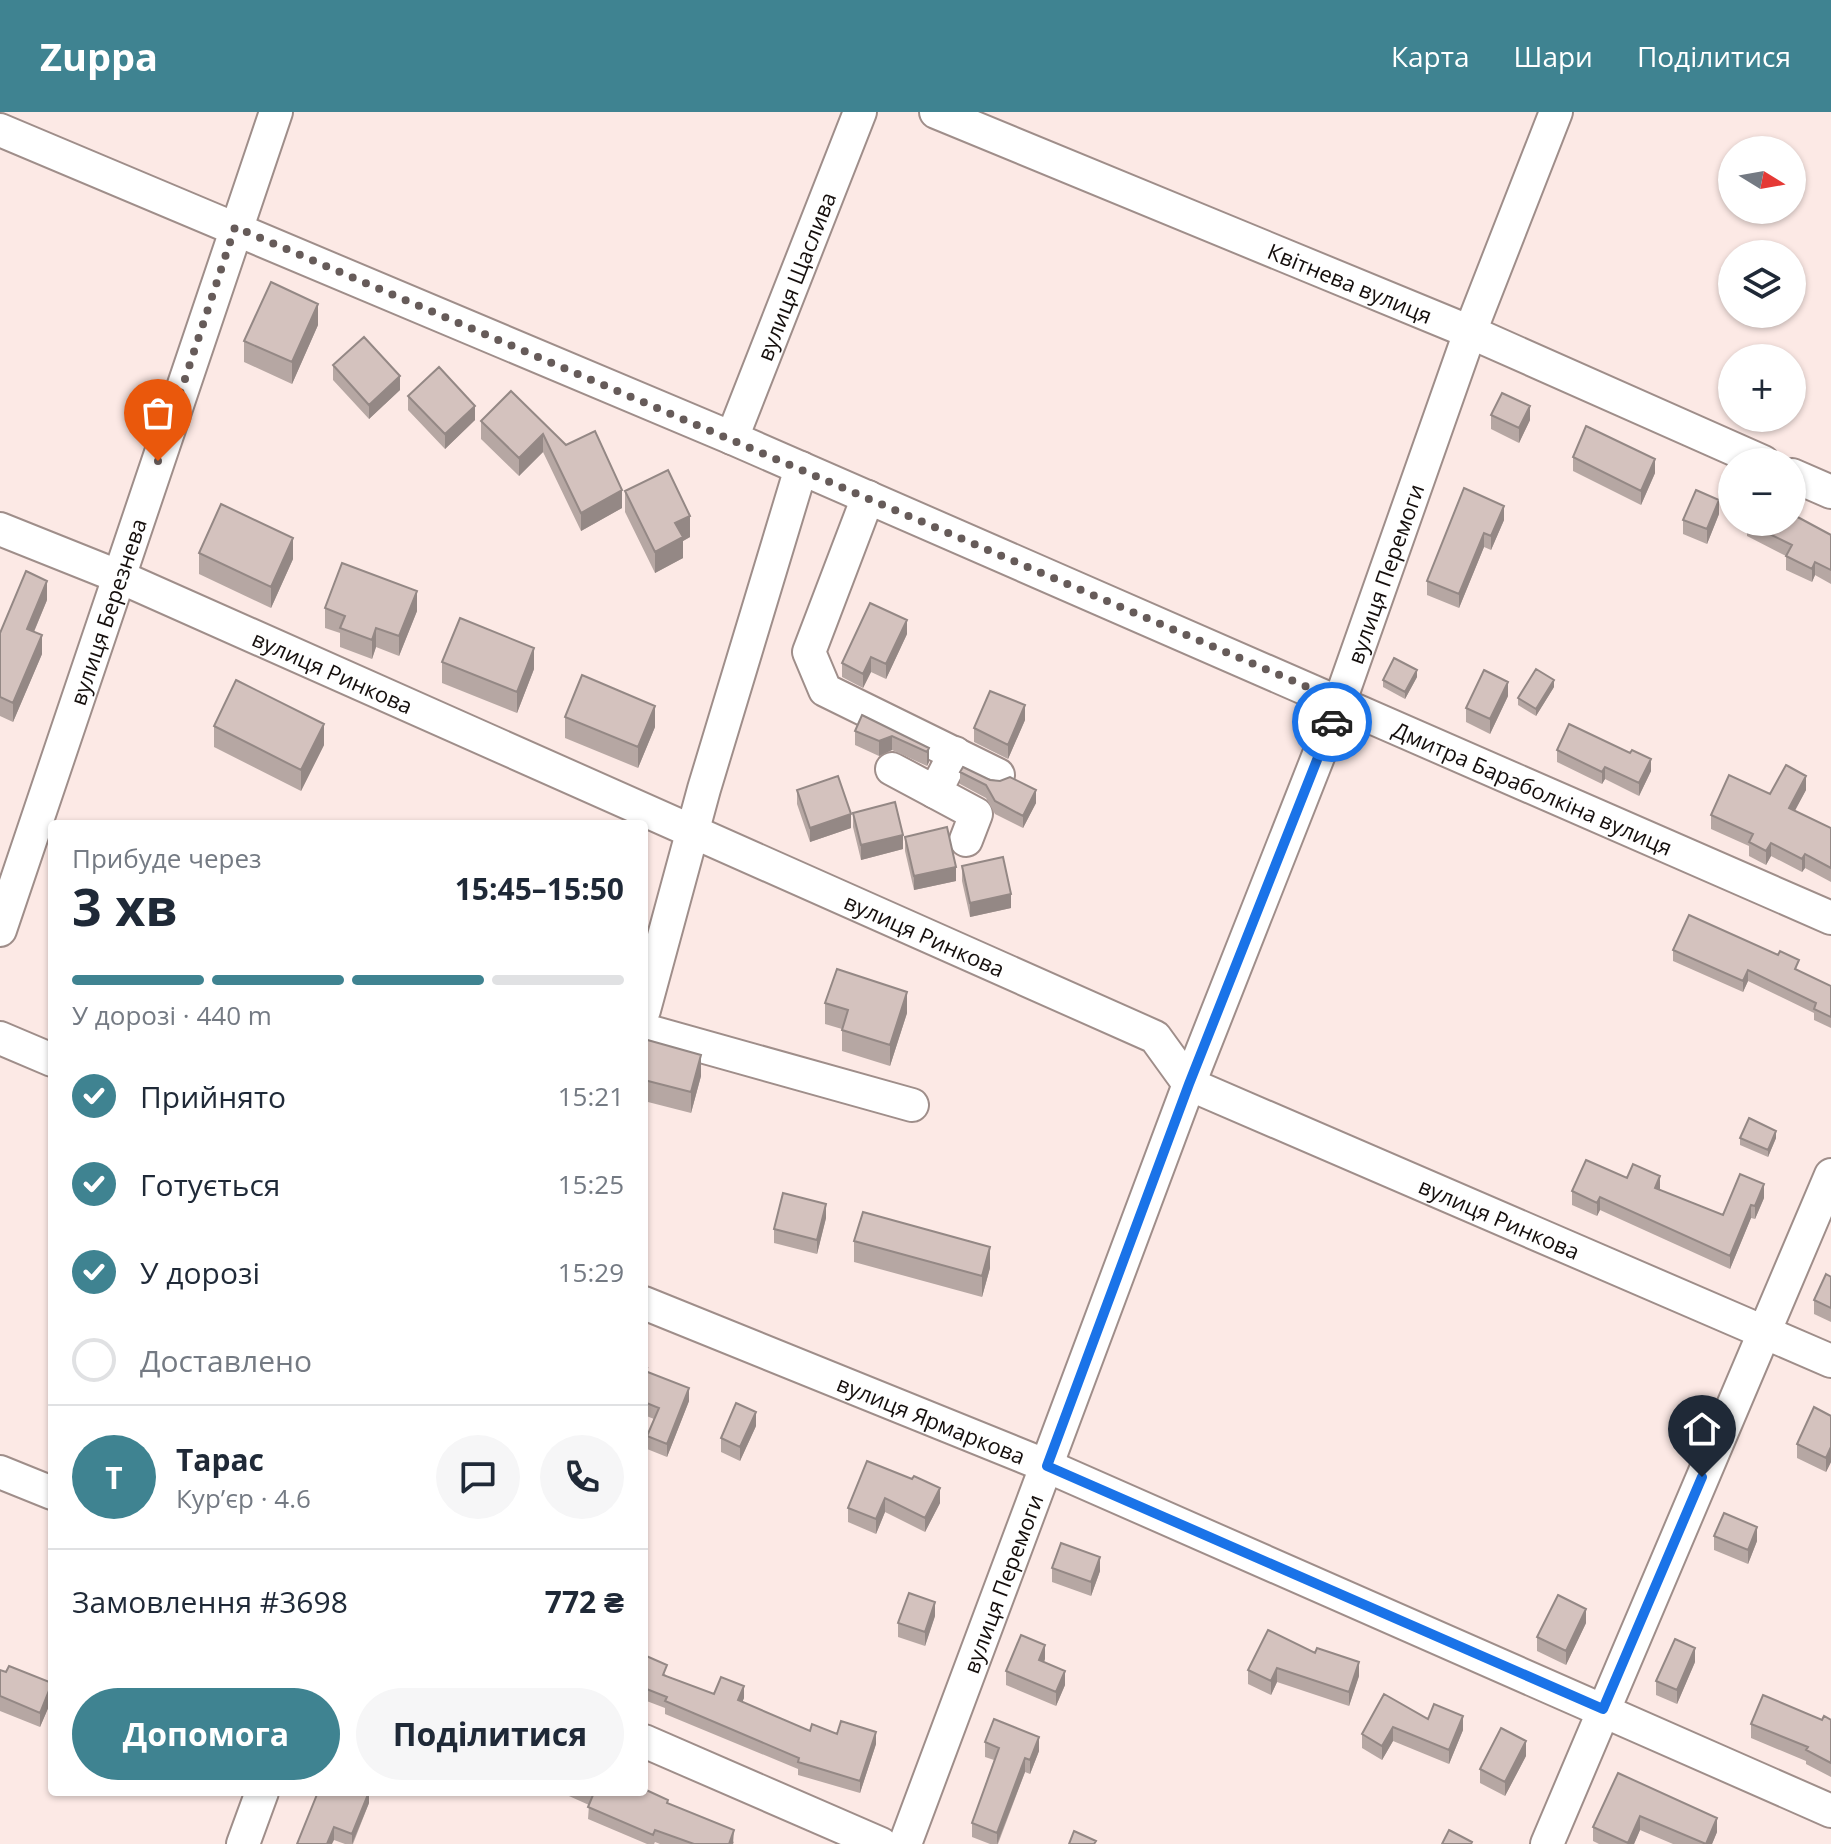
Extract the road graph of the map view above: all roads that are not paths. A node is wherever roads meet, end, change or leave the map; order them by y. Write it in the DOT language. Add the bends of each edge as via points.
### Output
graph roads {
  1 [pos="276,112"];
  2 [pos="860,112"];
  3 [pos="936,112"];
  4 [pos="1556,112"];
  5 [pos="0,130"];
  6 [pos="235,227"];
  7 [pos="1470,332"];
  8 [pos="732,438"];
  9 [pos="1731,448"];
  10 [pos="801,468"];
  11 [pos="1806,481"];
  12 [pos="1831,492"];
  13 [pos="868,497"];
  14 [pos="0,529"];
  15 [pos="120,577"];
  16 [pos="1340,701"];
  17 [pos="955,753"];
  18 [pos="892,769"];
  19 [pos="998,775"];
  20 [pos="935,792"];
  21 [pos="693,832"];
  22 [pos="966,840"];
  23 [pos="1831,918"];
  24 [pos="0,930"];
  25 [pos="648,995"];
  26 [pos="648,1031"];
  27 [pos="0,1038"];
  28 [pos="48,1058"];
  29 [pos="1189,1084"];
  30 [pos="912,1105"];
  31 [pos="1831,1175"];
  32 [pos="648,1305"];
  33 [pos="1764,1333"];
  34 [pos="1831,1361"];
  35 [pos="1047,1466"];
  36 [pos="0,1472"];
  37 [pos="48,1491"];
  38 [pos="1603,1709"];
  39 [pos="648,1743"];
  40 [pos="261,1796"];
  41 [pos="1831,1811"];
  42 [pos="243,1844"];
  43 [pos="881,1844"];
  44 [pos="905,1844"];
  45 [pos="1547,1844"];
  1 -- 6 [label="street, вулиця Березнева"];
  2 -- 8 [label="street, вулиця Щаслива"];
  3 -- 7 [label="street, Квітнева вулиця"];
  4 -- 7 [label="street, вулиця Перемоги"];
  5 -- 6 [label="street, Дмитра Бараболкіна вулиця"];
  6 -- 8 [label="street, Дмитра Бараболкіна вулиця"];
  6 -- 15 [label="street, вулиця Березнева"];
  7 -- 9 [label="street, Квітнева вулиця"];
  7 -- 16 [label="street, вулиця Перемоги"];
  8 -- 10 [label="street, Дмитра Бараболкіна вулиця"];
  10 -- 13 [label="street, Дмитра Бараболкіна вулиця"];
  10 -- 21 [label="street"];
  11 -- 12 [label="street"];
  13 -- 16 [label="street, Дмитра Бараболкіна вулиця"];
  13 -- 17 [label="street" via="809,652 825,690"];
  14 -- 15 [label="street, вулиця Ринкова"];
  15 -- 21 [label="street, вулиця Ринкова"];
  15 -- 24 [label="street, вулиця Березнева"];
  16 -- 23 [label="street, Дмитра Бараболкіна вулиця"];
  16 -- 29 [label="street, вулиця Перемоги"];
  17 -- 19 [label="street"];
  17 -- 20 [label="street"];
  18 -- 20 [label="street"];
  20 -- 22 [label="street" via="976,814"];
  21 -- 25 [label="street"];
  21 -- 29 [label="street, вулиця Ринкова" via="1155,1037"];
  26 -- 30 [label="street"];
  27 -- 28 [label="street"];
  29 -- 33 [label="street, вулиця Ринкова"];
  29 -- 35 [label="street, вулиця Перемоги"];
  31 -- 33 [label="street"];
  32 -- 35 [label="street, вулиця Ярмаркова"];
  33 -- 34 [label="street, вулиця Ринкова"];
  33 -- 38 [label="street"];
  35 -- 38 [label="street, вулиця Ярмаркова"];
  35 -- 44 [label="street, вулиця Перемоги"];
  36 -- 37 [label="street"];
  38 -- 41 [label="street, вулиця Ярмаркова"];
  38 -- 45 [label="street"];
  39 -- 43 [label="street"];
  40 -- 42 [label="street"];
}
